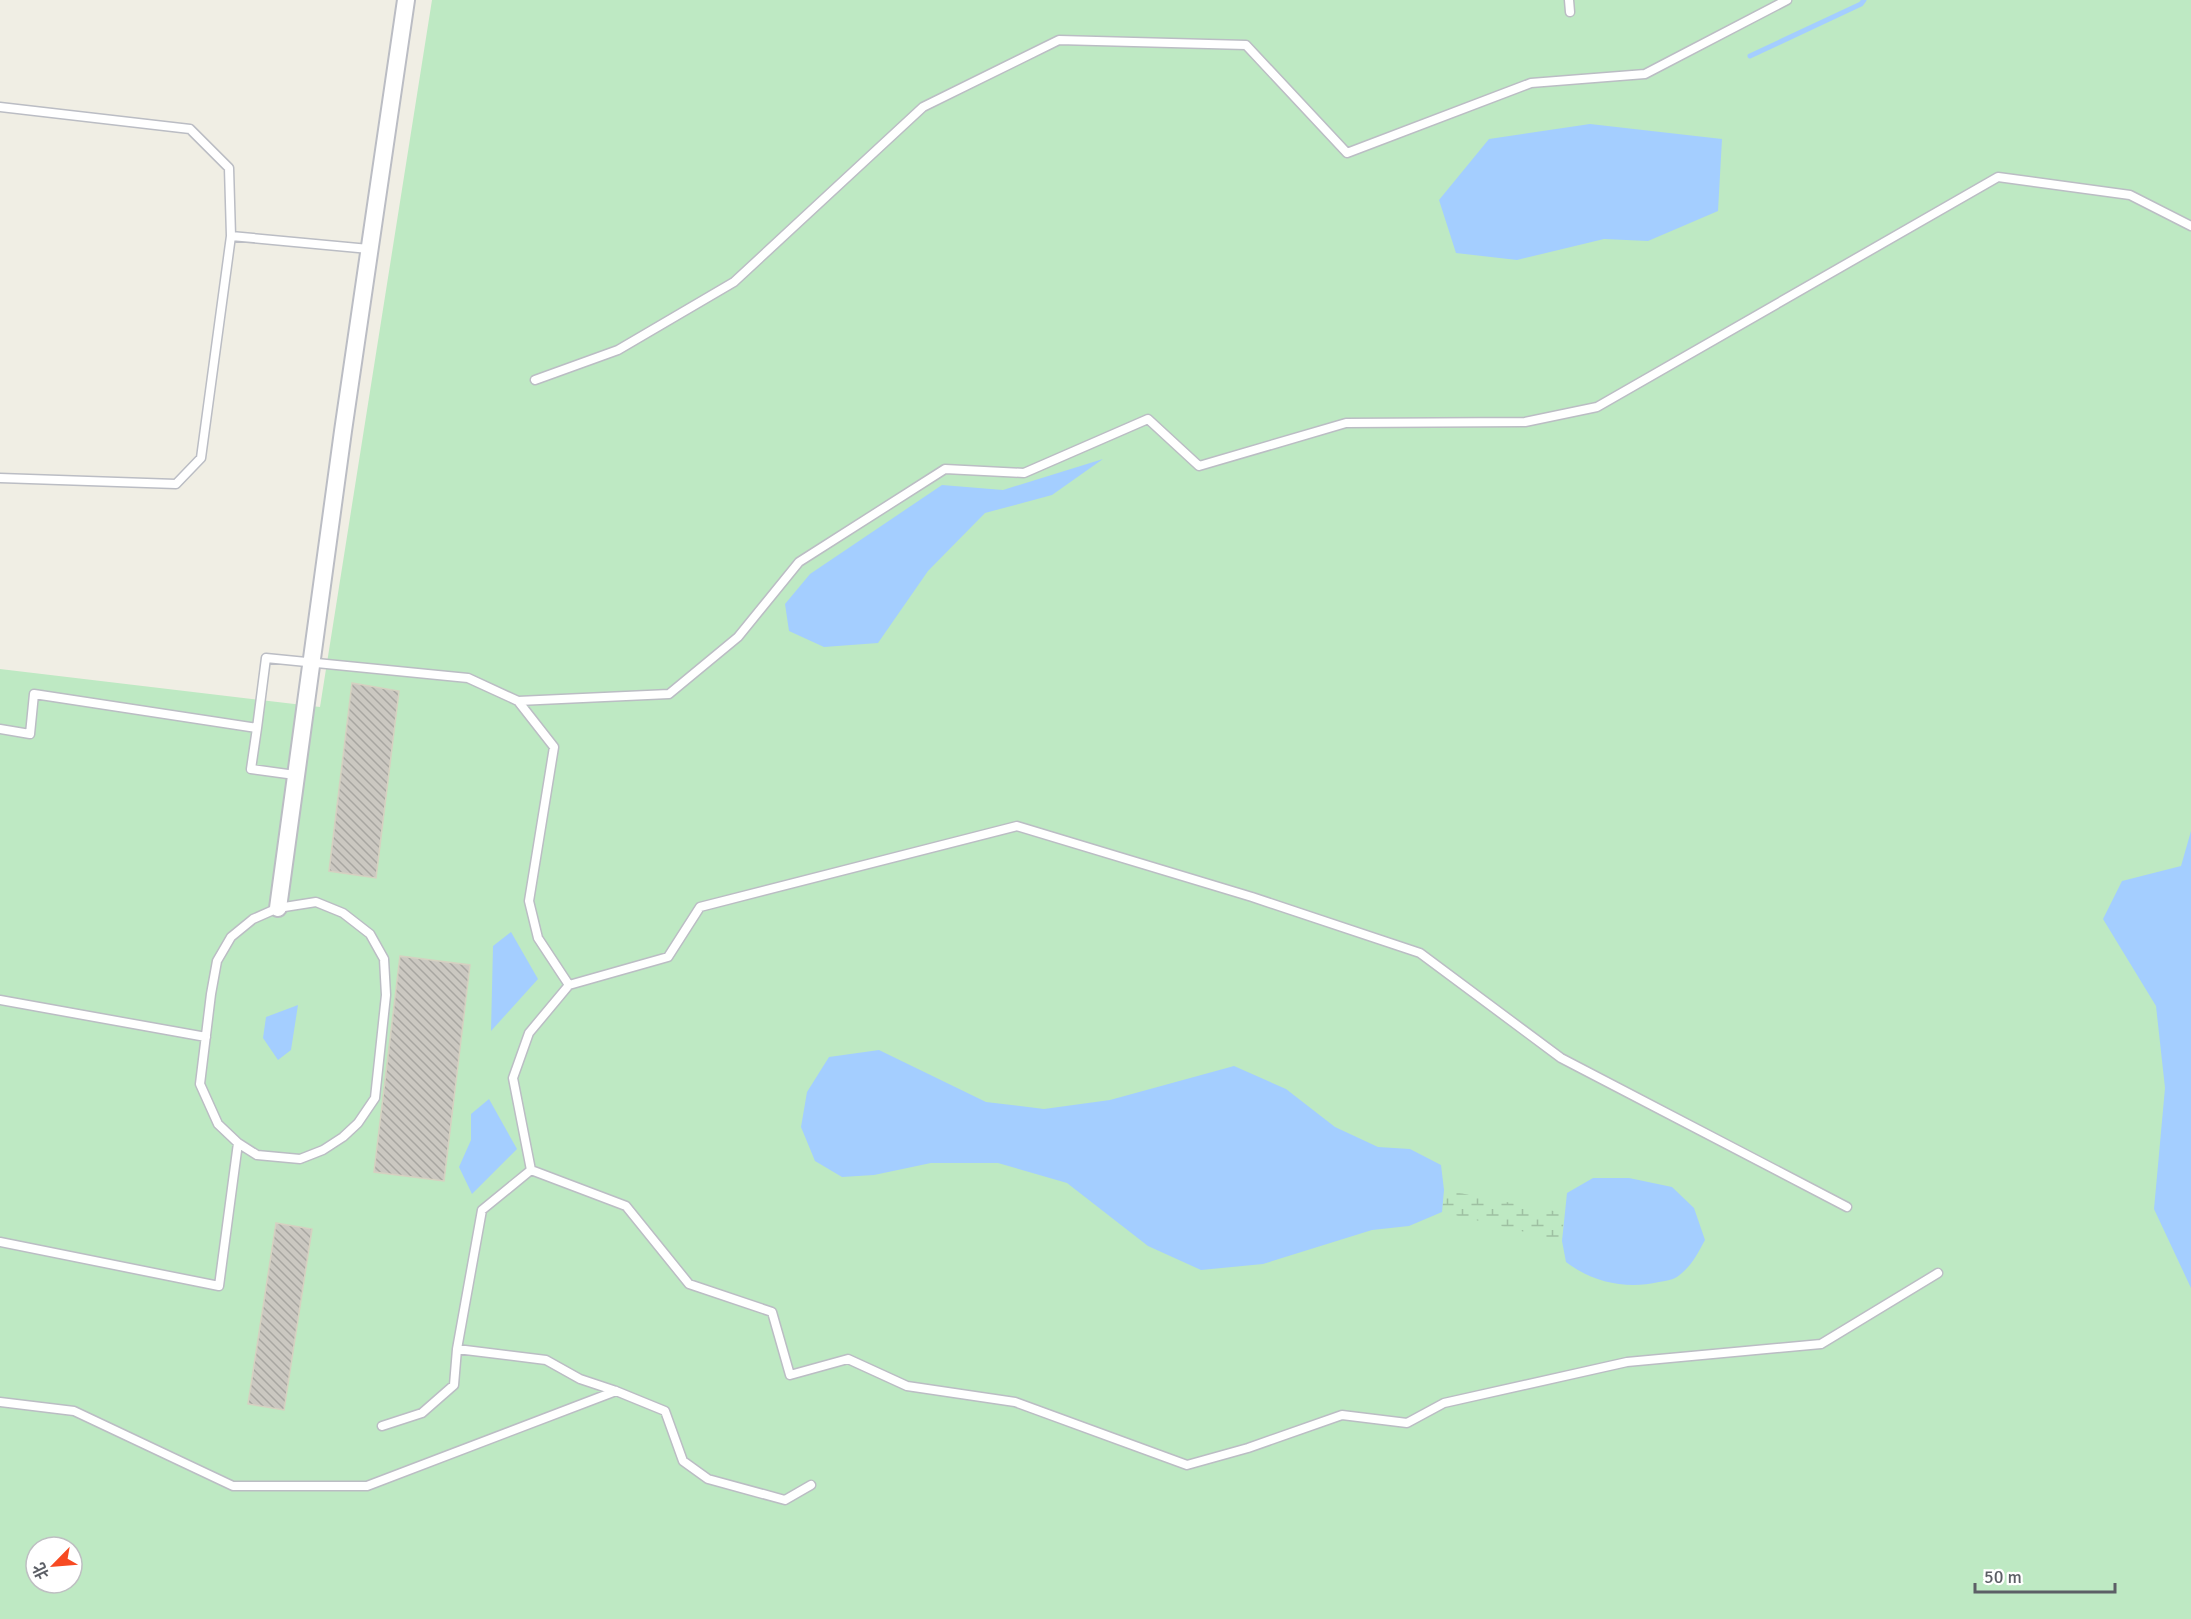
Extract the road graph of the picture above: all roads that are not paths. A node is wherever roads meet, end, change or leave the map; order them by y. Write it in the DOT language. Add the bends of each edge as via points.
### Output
graph roads {
  1 [pos="406,0"];
  2 [pos="1569,0"];
  3 [pos="1787,0"];
  4 [pos="1569,12"];
  5 [pos="0,107"];
  6 [pos="2191,226"];
  7 [pos="231,236"];
  8 [pos="369,249"];
  9 [pos="535,380"];
  10 [pos="0,478"];
  11 [pos="310,664"];
  12 [pos="518,701"];
  13 [pos="257,728"];
  14 [pos="0,729"];
  15 [pos="295,775"];
  16 [pos="278,908"];
  17 [pos="569,985"];
  18 [pos="0,1000"];
  19 [pos="206,1037"];
  20 [pos="237,1143"];
  21 [pos="531,1170"];
  22 [pos="1847,1207"];
  23 [pos="0,1242"];
  24 [pos="1938,1273"];
  25 [pos="457,1348"];
  26 [pos="616,1391"];
  27 [pos="0,1402"];
  28 [pos="382,1426"];
  29 [pos="811,1485"];
  1 -- 8 [label="street"];
  2 -- 4 [label="lane"];
  3 -- 9 [label="lane" via="1645,74 1531,83 1347,153 1246,45 1059,40 923,107 734,282 618,350"];
  5 -- 7 [label="lane" via="190,129 229,168"];
  6 -- 12 [label="lane" via="2130,195 1998,177 1597,407 1525,422 1346,423 1199,466 1148,419 1024,473 945,469 799,562 738,637 669,694"];
  7 -- 8 [label="lane"];
  7 -- 10 [label="lane" via="201,458 176,484"];
  8 -- 11 [label="street"];
  11 -- 12 [label="lane" via="468,678"];
  11 -- 13 [label="lane" via="266,658"];
  11 -- 15 [label="street"];
  12 -- 17 [label="lane" via="554,747 529,901 538,938"];
  13 -- 14 [label="lane" via="34,694 30,734"];
  13 -- 15 [label="lane" via="251,769"];
  15 -- 16 [label="street"];
  16 -- 19 [label="lane" via="253,919 231,937 217,961"];
  16 -- 20 [label="lane" via="316,902 343,913 370,934 384,959 386,995 375,1098 343,1137 300,1159 257,1155"];
  17 -- 21 [label="lane" via="529,1033 513,1078"];
  17 -- 22 [label="lane" via="668,957 700,907 1017,826 1420,953 1561,1058"];
  18 -- 19 [label="lane"];
  19 -- 20 [label="lane" via="200,1084 218,1124"];
  20 -- 23 [label="lane" via="219,1286"];
  21 -- 24 [label="lane" via="626,1206 689,1284 772,1312 790,1375 848,1359 907,1386 1015,1402 1187,1465 1342,1415 1407,1423 1444,1403 1627,1362 1821,1344"];
  21 -- 25 [label="lane" via="482,1210"];
  25 -- 26 [label="lane" via="546,1360 580,1379"];
  25 -- 28 [label="lane" via="454,1385 422,1413"];
  26 -- 27 [label="lane" via="366,1486 233,1486 75,1411"];
  26 -- 29 [label="lane" via="665,1411 683,1461 708,1479 785,1500"];
}
